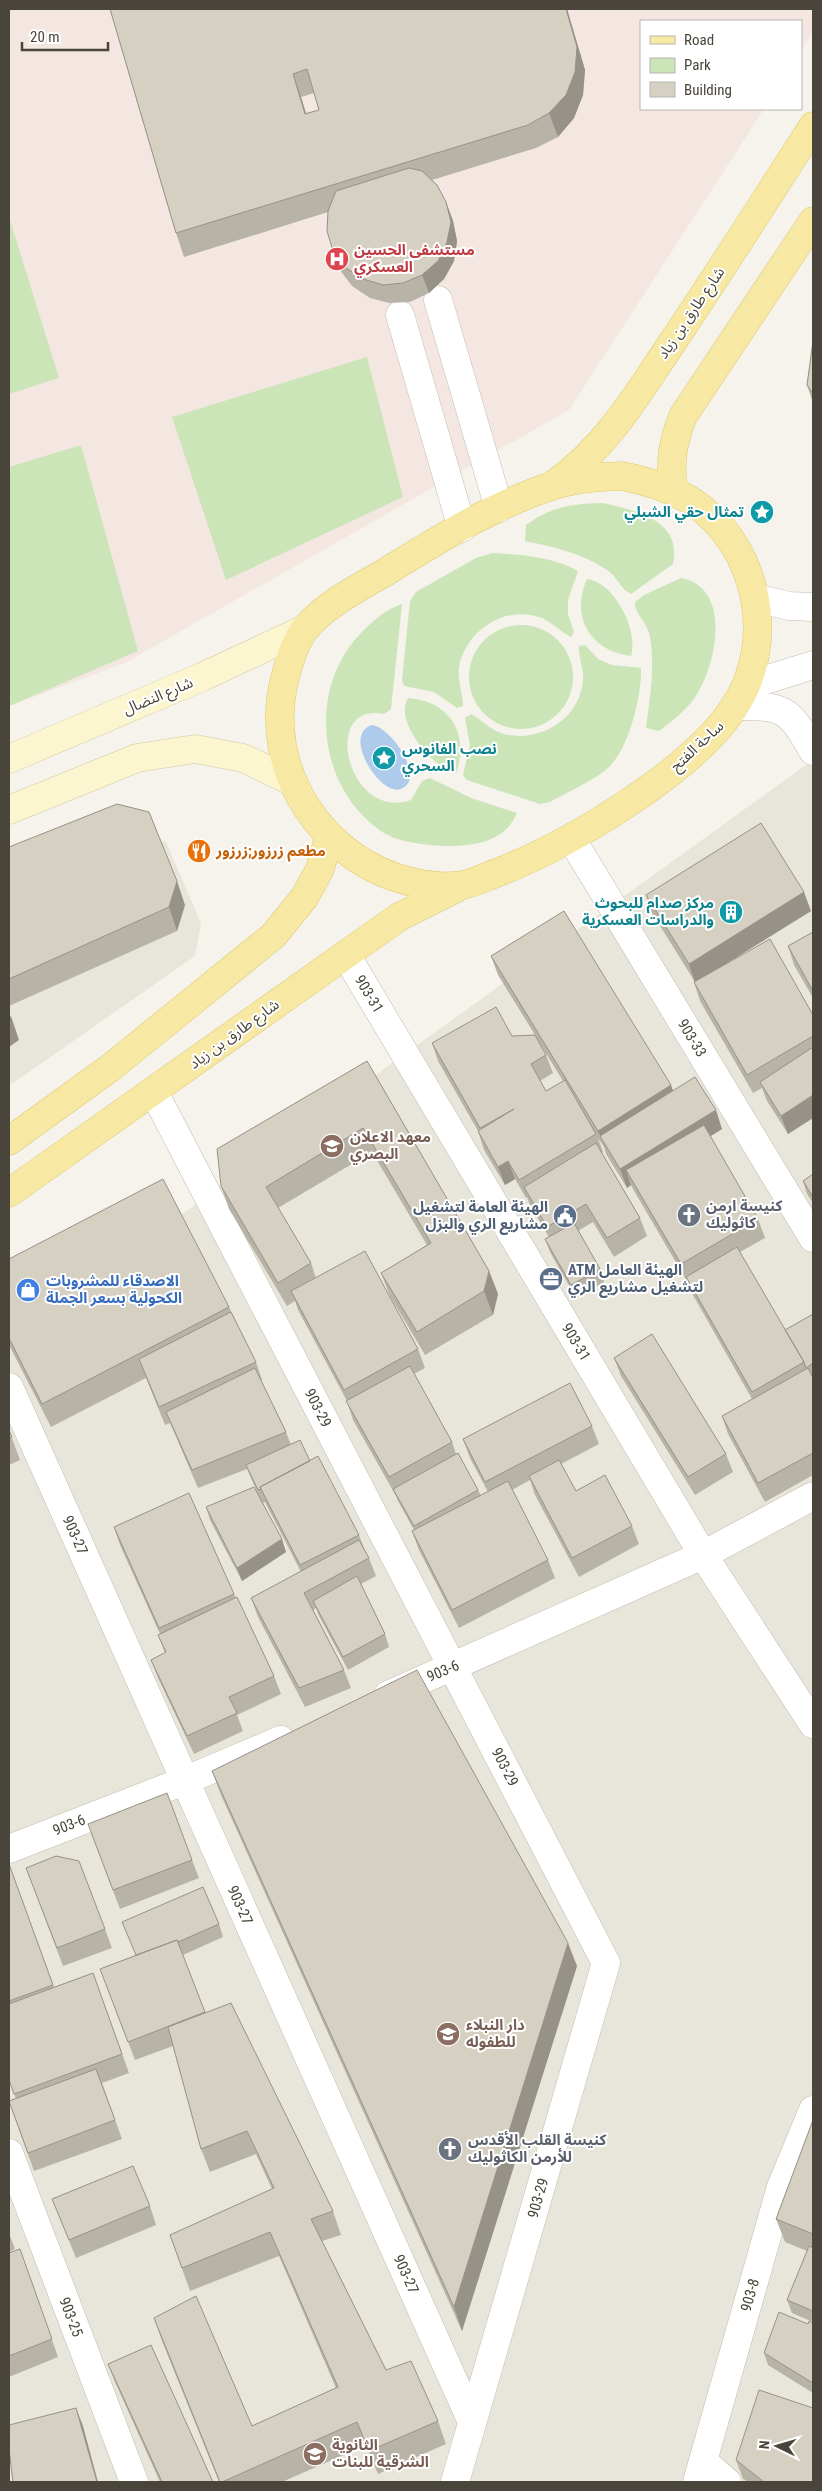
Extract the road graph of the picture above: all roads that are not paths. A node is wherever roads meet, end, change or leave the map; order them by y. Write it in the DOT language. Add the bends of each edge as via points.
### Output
graph roads {
  1 [pos="813,126"];
  2 [pos="813,221"];
  3 [pos="438,300"];
  4 [pos="400,315"];
  5 [pos="552,486"];
  6 [pos="674,491"];
  7 [pos="499,508"];
  8 [pos="462,528"];
  9 [pos="755,598"];
  10 [pos="813,607"];
  11 [pos="305,629"];
  12 [pos="813,665"];
  13 [pos="741,696"];
  14 [pos="813,751"];
  15 [pos="9,759"];
  16 [pos="293,782"];
  17 [pos="9,810"];
  18 [pos="329,836"];
  19 [pos="571,838"];
  20 [pos="465,885"];
  21 [pos="346,954"];
  22 [pos="154,1092"];
  23 [pos="9,1141"];
  24 [pos="9,1193"];
  25 [pos="813,1238"];
  26 [pos="9,1387"];
  27 [pos="813,1496"];
  28 [pos="703,1555"];
  29 [pos="452,1667"];
  30 [pos="363,1705"];
  31 [pos="813,1724"];
  32 [pos="300,1732"];
  33 [pos="184,1781"];
  34 [pos="9,1849"];
  35 [pos="813,2110"];
  36 [pos="9,2153"];
  37 [pos="472,2422"];
  38 [pos="700,2472"];
  39 [pos="134,2482"];
  40 [pos="455,2482"];
  41 [pos="727,2482"];
  1 -- 5 [label="main road, شارع طارق بن زياد" via="610,434 581,464"];
  2 -- 6 [label="main road" via="683,416 674,437 671,463"];
  3 -- 7 [label="street"];
  4 -- 8 [label="street"];
  5 -- 6 [label="main road, ساحة الفتح" via="596,476 622,476"];
  5 -- 7 [label="main road, ساحة الفتح"];
  6 -- 9 [label="main road, ساحة الفتح" via="694,502 727,534 740,554"];
  7 -- 8 [label="main road, ساحة الفتح"];
  8 -- 11 [label="main road, ساحة الفتح" via="335,602"];
  9 -- 10 [label="street" via="789,606"];
  9 -- 13 [label="main road, ساحة الفتح" via="758,627 755,657"];
  11 -- 15 [label="main road, شارع النضال"];
  11 -- 16 [label="main road, ساحة الفتح" via="290,659 281,692 280,725 285,759"];
  12 -- 13 [label="street"];
  13 -- 14 [label="street" via="788,713"];
  13 -- 19 [label="main road, ساحة الفتح" via="722,725 662,778"];
  16 -- 17 [label="main road" via="244,758 195,749 137,758"];
  16 -- 18 [label="main road, ساحة الفتح" via="310,815"];
  18 -- 20 [label="main road, ساحة الفتح" via="348,853 392,876 416,883"];
  18 -- 23 [label="main road" via="320,869 304,898 273,936 110,1068"];
  19 -- 20 [label="main road, ساحة الفتح" via="519,864"];
  19 -- 25 [label="street, 903-33"];
  20 -- 21 [label="main road, شارع طارق بن زياد" via="431,899"];
  21 -- 22 [label="main road, شارع طارق بن زياد"];
  21 -- 28 [label="street, 903-31"];
  22 -- 24 [label="main road, شارع طارق بن زياد"];
  22 -- 29 [label="street, 903-29"];
  26 -- 33 [label="street, 903-27"];
  27 -- 28 [label="street, 903-6"];
  28 -- 29 [label="street, 903-6"];
  28 -- 31 [label="street, 903-31"];
  29 -- 30 [label="street, 903-6"];
  29 -- 37 [label="street, 903-29" via="606,1963"];
  32 -- 33 [label="street, 903-6"];
  33 -- 34 [label="street, 903-6"];
  33 -- 37 [label="street, 903-27"];
  35 -- 38 [label="street, 903-8" via="780,2187"];
  36 -- 39 [label="street, 903-25"];
  37 -- 40 [label="street, 903-29"];
  38 -- 41 [label="street"];
}
